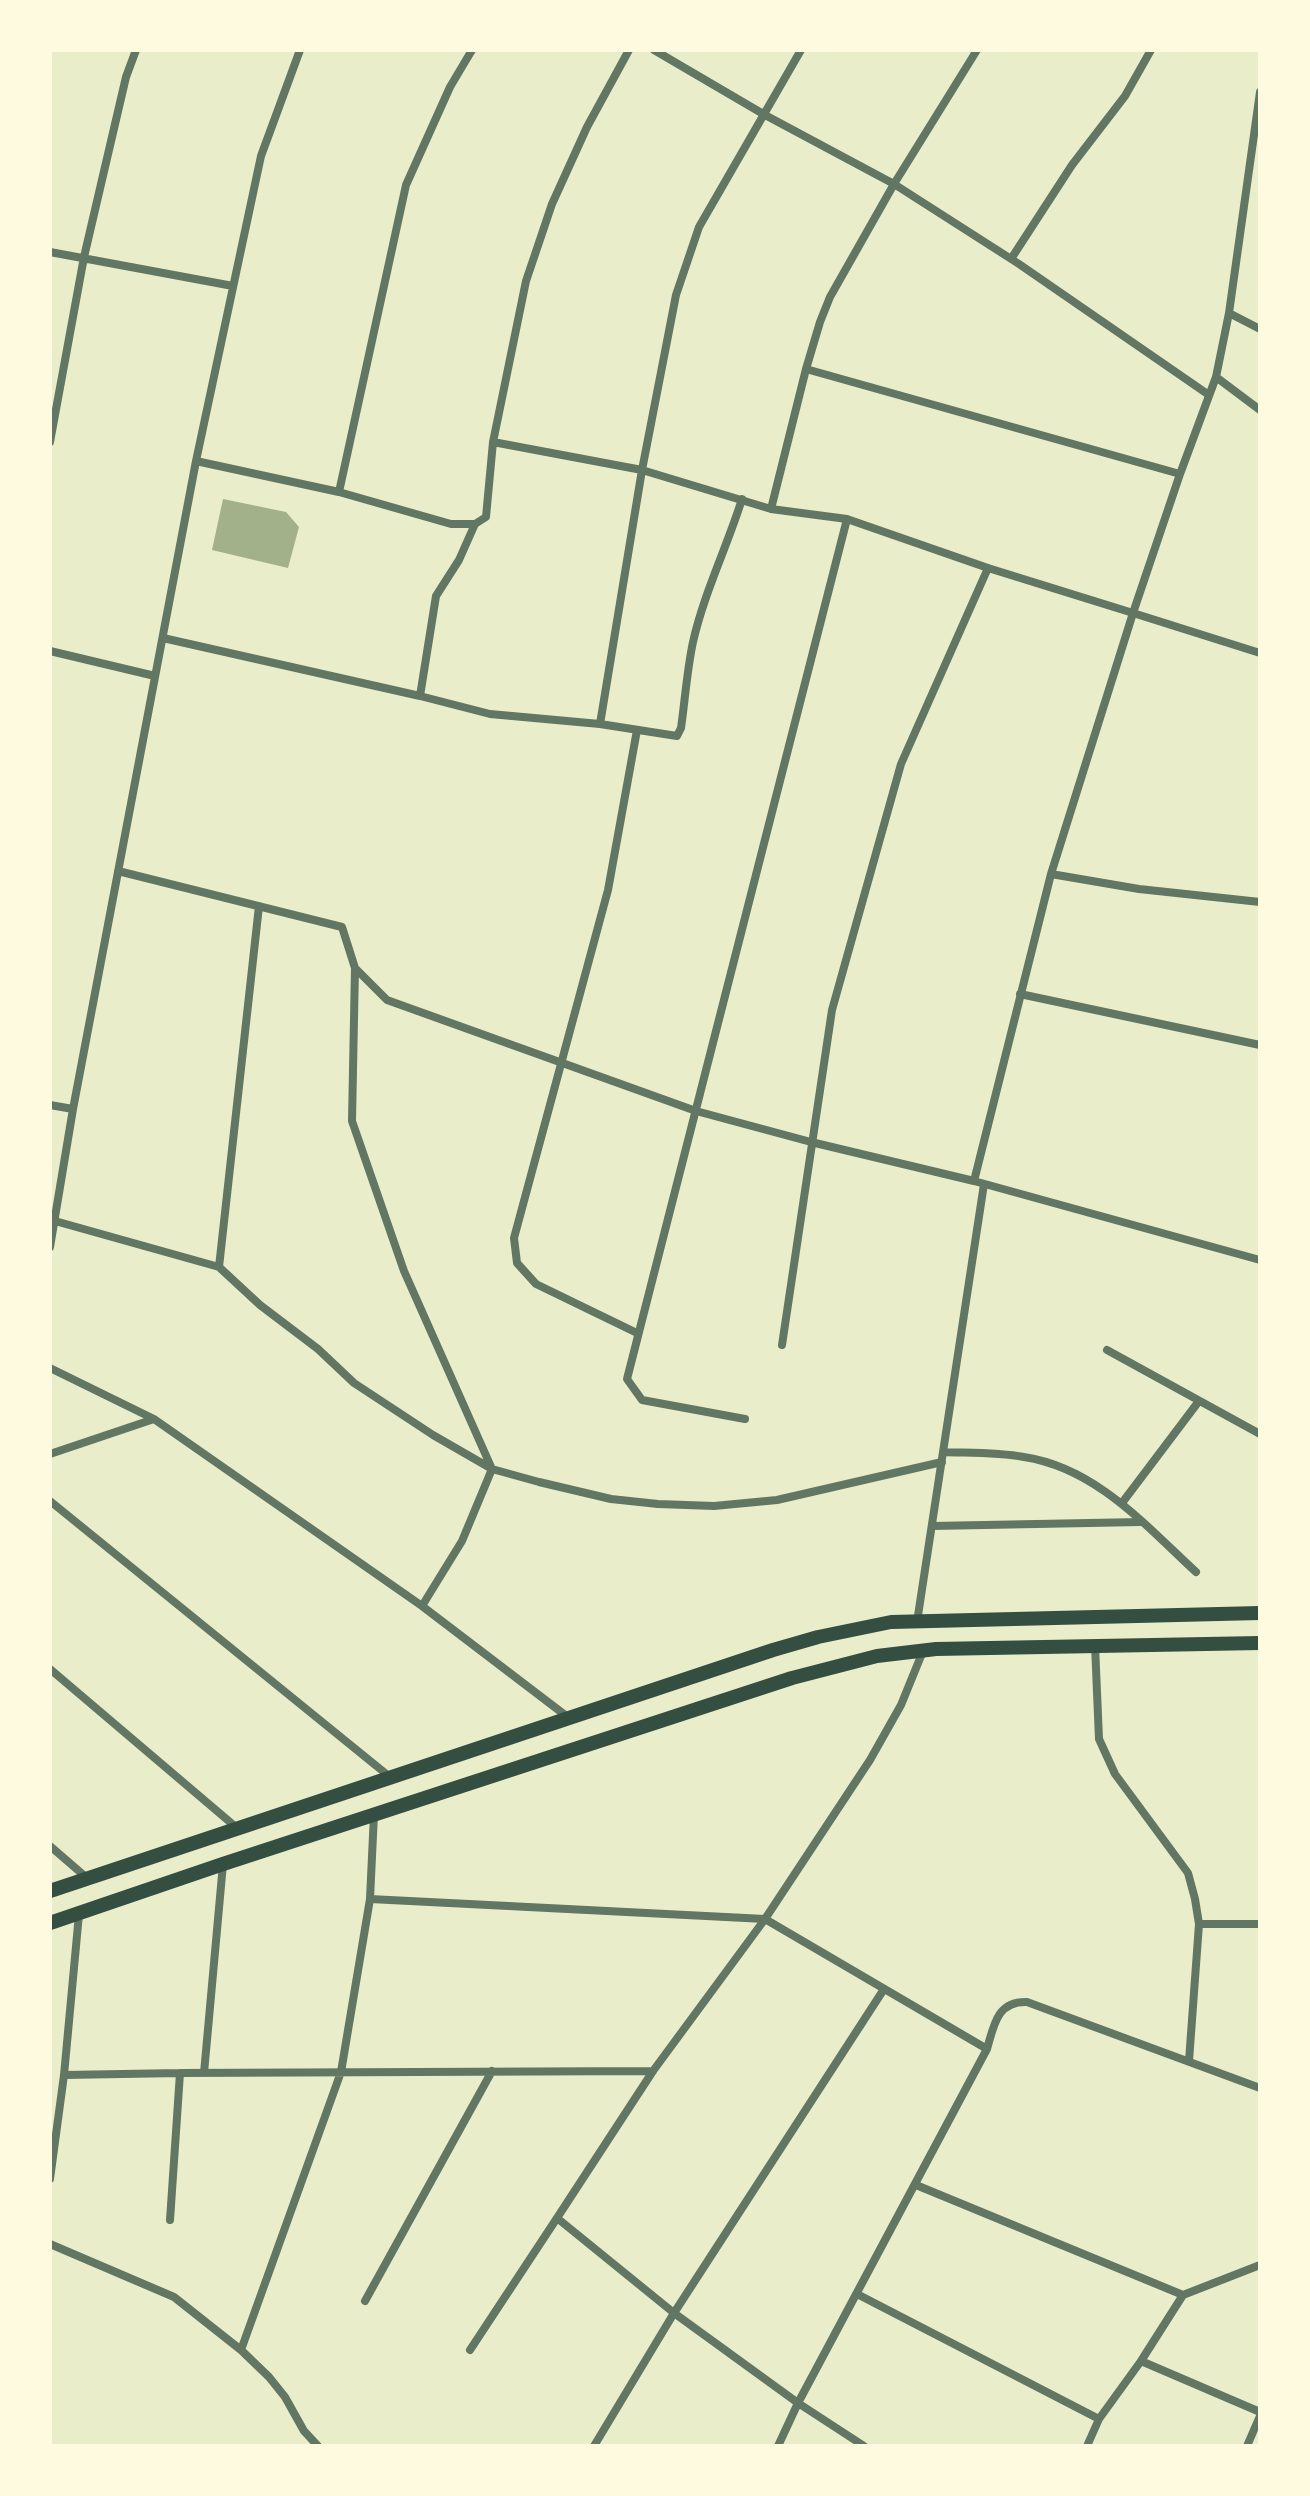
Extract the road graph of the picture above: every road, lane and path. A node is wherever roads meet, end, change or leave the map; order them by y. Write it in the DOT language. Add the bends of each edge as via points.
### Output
graph roads {
  1 [pos="136,50"];
  2 [pos="300,50"];
  3 [pos="472,50"];
  4 [pos="629,50"];
  5 [pos="654,50"];
  6 [pos="801,50"];
  7 [pos="977,50"];
  8 [pos="1151,50"];
  9 [pos="1260,92"];
  10 [pos="765,115"];
  11 [pos="894,184"];
  12 [pos="50,252"];
  13 [pos="84,257"];
  14 [pos="1011,259"];
  15 [pos="233,286"];
  16 [pos="1229,313"];
  17 [pos="1260,329"];
  18 [pos="806,369"];
  19 [pos="1216,377"];
  20 [pos="1209,395"];
  21 [pos="1260,410"];
  22 [pos="50,442"];
  23 [pos="493,442"];
  24 [pos="196,461"];
  25 [pos="642,470"];
  26 [pos="1180,474"];
  27 [pos="339,492"];
  28 [pos="742,499"];
  29 [pos="771,509"];
  30 [pos="847,519"];
  31 [pos="475,524"];
  32 [pos="988,568"];
  33 [pos="1133,613"];
  34 [pos="163,638"];
  35 [pos="50,651"];
  36 [pos="1260,653"];
  37 [pos="155,676"];
  38 [pos="420,696"];
  39 [pos="600,724"];
  40 [pos="637,730"];
  41 [pos="118,871"];
  42 [pos="1051,874"];
  43 [pos="1260,902"];
  44 [pos="259,906"];
  45 [pos="355,968"];
  46 [pos="1020,994"];
  47 [pos="1260,1045"];
  48 [pos="560,1061"];
  49 [pos="50,1105"];
  50 [pos="73,1109"];
  51 [pos="696,1111"];
  52 [pos="811,1142"];
  53 [pos="974,1181"];
  54 [pos="984,1184"];
  55 [pos="55,1221"];
  56 [pos="50,1247"];
  57 [pos="1260,1260"];
  58 [pos="219,1267"];
  59 [pos="637,1333"];
  60 [pos="782,1345"];
  61 [pos="1107,1350"];
  62 [pos="50,1368"];
  63 [pos="1199,1401"];
  64 [pos="154,1419"];
  65 [pos="745,1419"];
  66 [pos="1260,1434"];
  67 [pos="50,1454"];
  68 [pos="942,1457"];
  69 [pos="492,1469"];
  70 [pos="50,1501"];
  71 [pos="1122,1503"];
  72 [pos="1141,1522"];
  73 [pos="932,1526"];
  74 [pos="1196,1572"];
  75 [pos="422,1606"];
  76 [pos="1260,1613"];
  77 [pos="917,1622"];
  78 [pos="1260,1643"];
  79 [pos="1095,1645"];
  80 [pos="923,1651"];
  81 [pos="50,1669"];
  82 [pos="569,1718"];
  83 [pos="390,1777"];
  84 [pos="374,1814"];
  85 [pos="237,1828"];
  86 [pos="50,1846"];
  87 [pos="223,1864"];
  88 [pos="87,1878"];
  89 [pos="50,1891"];
  90 [pos="370,1899"];
  91 [pos="79,1914"];
  92 [pos="765,1919"];
  93 [pos="50,1923"];
  94 [pos="1199,1924"];
  95 [pos="1260,1924"];
  96 [pos="884,1989"];
  97 [pos="987,2049"];
  98 [pos="1189,2061"];
  99 [pos="492,2071"];
  100 [pos="653,2071"];
  101 [pos="341,2072"];
  102 [pos="180,2073"];
  103 [pos="204,2073"];
  104 [pos="64,2075"];
  105 [pos="1260,2088"];
  106 [pos="50,2179"];
  107 [pos="916,2185"];
  108 [pos="557,2218"];
  109 [pos="170,2220"];
  110 [pos="50,2244"];
  111 [pos="1260,2265"];
  112 [pos="857,2294"];
  113 [pos="1183,2295"];
  114 [pos="365,2301"];
  115 [pos="674,2313"];
  116 [pos="241,2350"];
  117 [pos="470,2350"];
  118 [pos="1141,2361"];
  119 [pos="798,2403"];
  120 [pos="1260,2414"];
  121 [pos="1099,2419"];
  122 [pos="318,2446"];
  123 [pos="594,2446"];
  124 [pos="778,2446"];
  125 [pos="864,2446"];
  126 [pos="1087,2446"];
  127 [pos="1247,2446"];
  1 -- 13 [label="street"];
  2 -- 15 [label="street" via="261,156"];
  3 -- 27 [label="street" via="406,185"];
  4 -- 23 [label="street" via="552,204 526,281"];
  5 -- 10 [label="street"];
  6 -- 10 [label="street"];
  7 -- 11 [label="street"];
  8 -- 14 [label="street"];
  9 -- 16 [label="street"];
  10 -- 11 [label="street"];
  10 -- 25 [label="street" via="699,227 676,295"];
  11 -- 14 [label="street"];
  11 -- 18 [label="street" via="830,297"];
  12 -- 13 [label="street"];
  13 -- 15 [label="street"];
  13 -- 22 [label="street"];
  14 -- 20 [label="street"];
  15 -- 24 [label="street"];
  16 -- 17 [label="street"];
  16 -- 19 [label="street"];
  18 -- 26 [label="street"];
  18 -- 29 [label="street"];
  19 -- 20 [label="street"];
  19 -- 21 [label="street"];
  20 -- 26 [label="street"];
  23 -- 25 [label="street"];
  23 -- 31 [label="street" via="486,517"];
  24 -- 27 [label="street"];
  24 -- 34 [label="street"];
  25 -- 28 [label="street"];
  25 -- 39 [label="street"];
  26 -- 33 [label="street"];
  27 -- 31 [label="street" via="451,524"];
  28 -- 29 [label="street"];
  28 -- 40 [label="street" via="694,640 681,728 677,736"];
  29 -- 30 [label="street"];
  30 -- 32 [label="street"];
  30 -- 51 [label="street"];
  31 -- 38 [label="street" via="436,596"];
  32 -- 33 [label="street"];
  32 -- 52 [label="street" via="901,764 832,1010"];
  33 -- 36 [label="street"];
  33 -- 42 [label="street"];
  34 -- 37 [label="street"];
  34 -- 38 [label="street"];
  35 -- 37 [label="street"];
  37 -- 41 [label="street"];
  38 -- 39 [label="street" via="490,714"];
  39 -- 40 [label="street"];
  40 -- 48 [label="street" via="608,890"];
  41 -- 44 [label="street"];
  41 -- 50 [label="street"];
  42 -- 43 [label="street"];
  42 -- 46 [label="street"];
  44 -- 45 [label="street" via="342,927"];
  44 -- 58 [label="street"];
  45 -- 48 [label="street" via="387,1000"];
  45 -- 69 [label="street" via="352,1121 404,1271"];
  46 -- 47 [label="street"];
  46 -- 53 [label="street"];
  48 -- 51 [label="street"];
  48 -- 59 [label="street" via="514,1238 517,1263 536,1284"];
  49 -- 50 [label="street"];
  50 -- 55 [label="street"];
  51 -- 52 [label="street"];
  51 -- 59 [label="street"];
  52 -- 53 [label="street"];
  52 -- 60 [label="street"];
  53 -- 54 [label="street"];
  54 -- 57 [label="street"];
  54 -- 68 [label="street"];
  55 -- 56 [label="street"];
  55 -- 58 [label="street"];
  58 -- 69 [label="street" via="354,1383"];
  59 -- 65 [label="street" via="627,1379 642,1400"];
  61 -- 63 [label="street"];
  62 -- 64 [label="street"];
  63 -- 66 [label="street"];
  63 -- 71 [label="street"];
  64 -- 67 [label="street"];
  64 -- 75 [label="street"];
  68 -- 69 [label="street" via="777,1500 714,1506 611,1499"];
  68 -- 71 [label="street" via="1026,1457 1093,1482"];
  68 -- 73 [label="street"];
  69 -- 75 [label="street" via="462,1541"];
  70 -- 83 [label="street"];
  71 -- 72 [label="street"];
  72 -- 73 [label="street"];
  72 -- 74 [label="street"];
  73 -- 77 [label="street"];
  75 -- 82 [label="street"];
  76 -- 77 [label="main road"];
  77 -- 82 [label="main road" via="818,1637"];
  78 -- 79 [label="main road"];
  79 -- 80 [label="main road"];
  79 -- 94 [label="street" via="1099,1739 1115,1774 1188,1873"];
  80 -- 84 [label="main road" via="820,1669"];
  80 -- 92 [label="street" via="870,1760"];
  81 -- 85 [label="street"];
  82 -- 83 [label="main road"];
  83 -- 85 [label="main road"];
  84 -- 87 [label="main road"];
  84 -- 90 [label="street"];
  85 -- 88 [label="main road"];
  86 -- 88 [label="street"];
  87 -- 91 [label="main road"];
  87 -- 103 [label="street"];
  88 -- 89 [label="main road"];
  90 -- 92 [label="street"];
  90 -- 101 [label="street"];
  91 -- 93 [label="main road"];
  91 -- 104 [label="street"];
  92 -- 96 [label="street"];
  92 -- 100 [label="street"];
  94 -- 95 [label="street"];
  94 -- 98 [label="street"];
  96 -- 97 [label="street"];
  96 -- 115 [label="street"];
  97 -- 98 [label="street" via="996,2017 1018,2001"];
  97 -- 107 [label="street"];
  98 -- 105 [label="street"];
  99 -- 100 [label="street"];
  99 -- 101 [label="street"];
  99 -- 114 [label="street"];
  100 -- 108 [label="street"];
  101 -- 103 [label="street"];
  101 -- 116 [label="street"];
  102 -- 103 [label="street"];
  102 -- 104 [label="street"];
  102 -- 109 [label="street"];
  104 -- 106 [label="street"];
  107 -- 112 [label="street"];
  107 -- 113 [label="street"];
  108 -- 115 [label="street"];
  108 -- 117 [label="street"];
  110 -- 116 [label="street" via="174,2297"];
  111 -- 113 [label="street"];
  112 -- 119 [label="street"];
  112 -- 121 [label="street"];
  113 -- 118 [label="street"];
  115 -- 119 [label="street"];
  115 -- 123 [label="street"];
  116 -- 122 [label="street" via="269,2377"];
  118 -- 120 [label="street"];
  118 -- 121 [label="street"];
  119 -- 124 [label="street"];
  119 -- 125 [label="street"];
  120 -- 127 [label="street"];
  121 -- 126 [label="street"];
}
